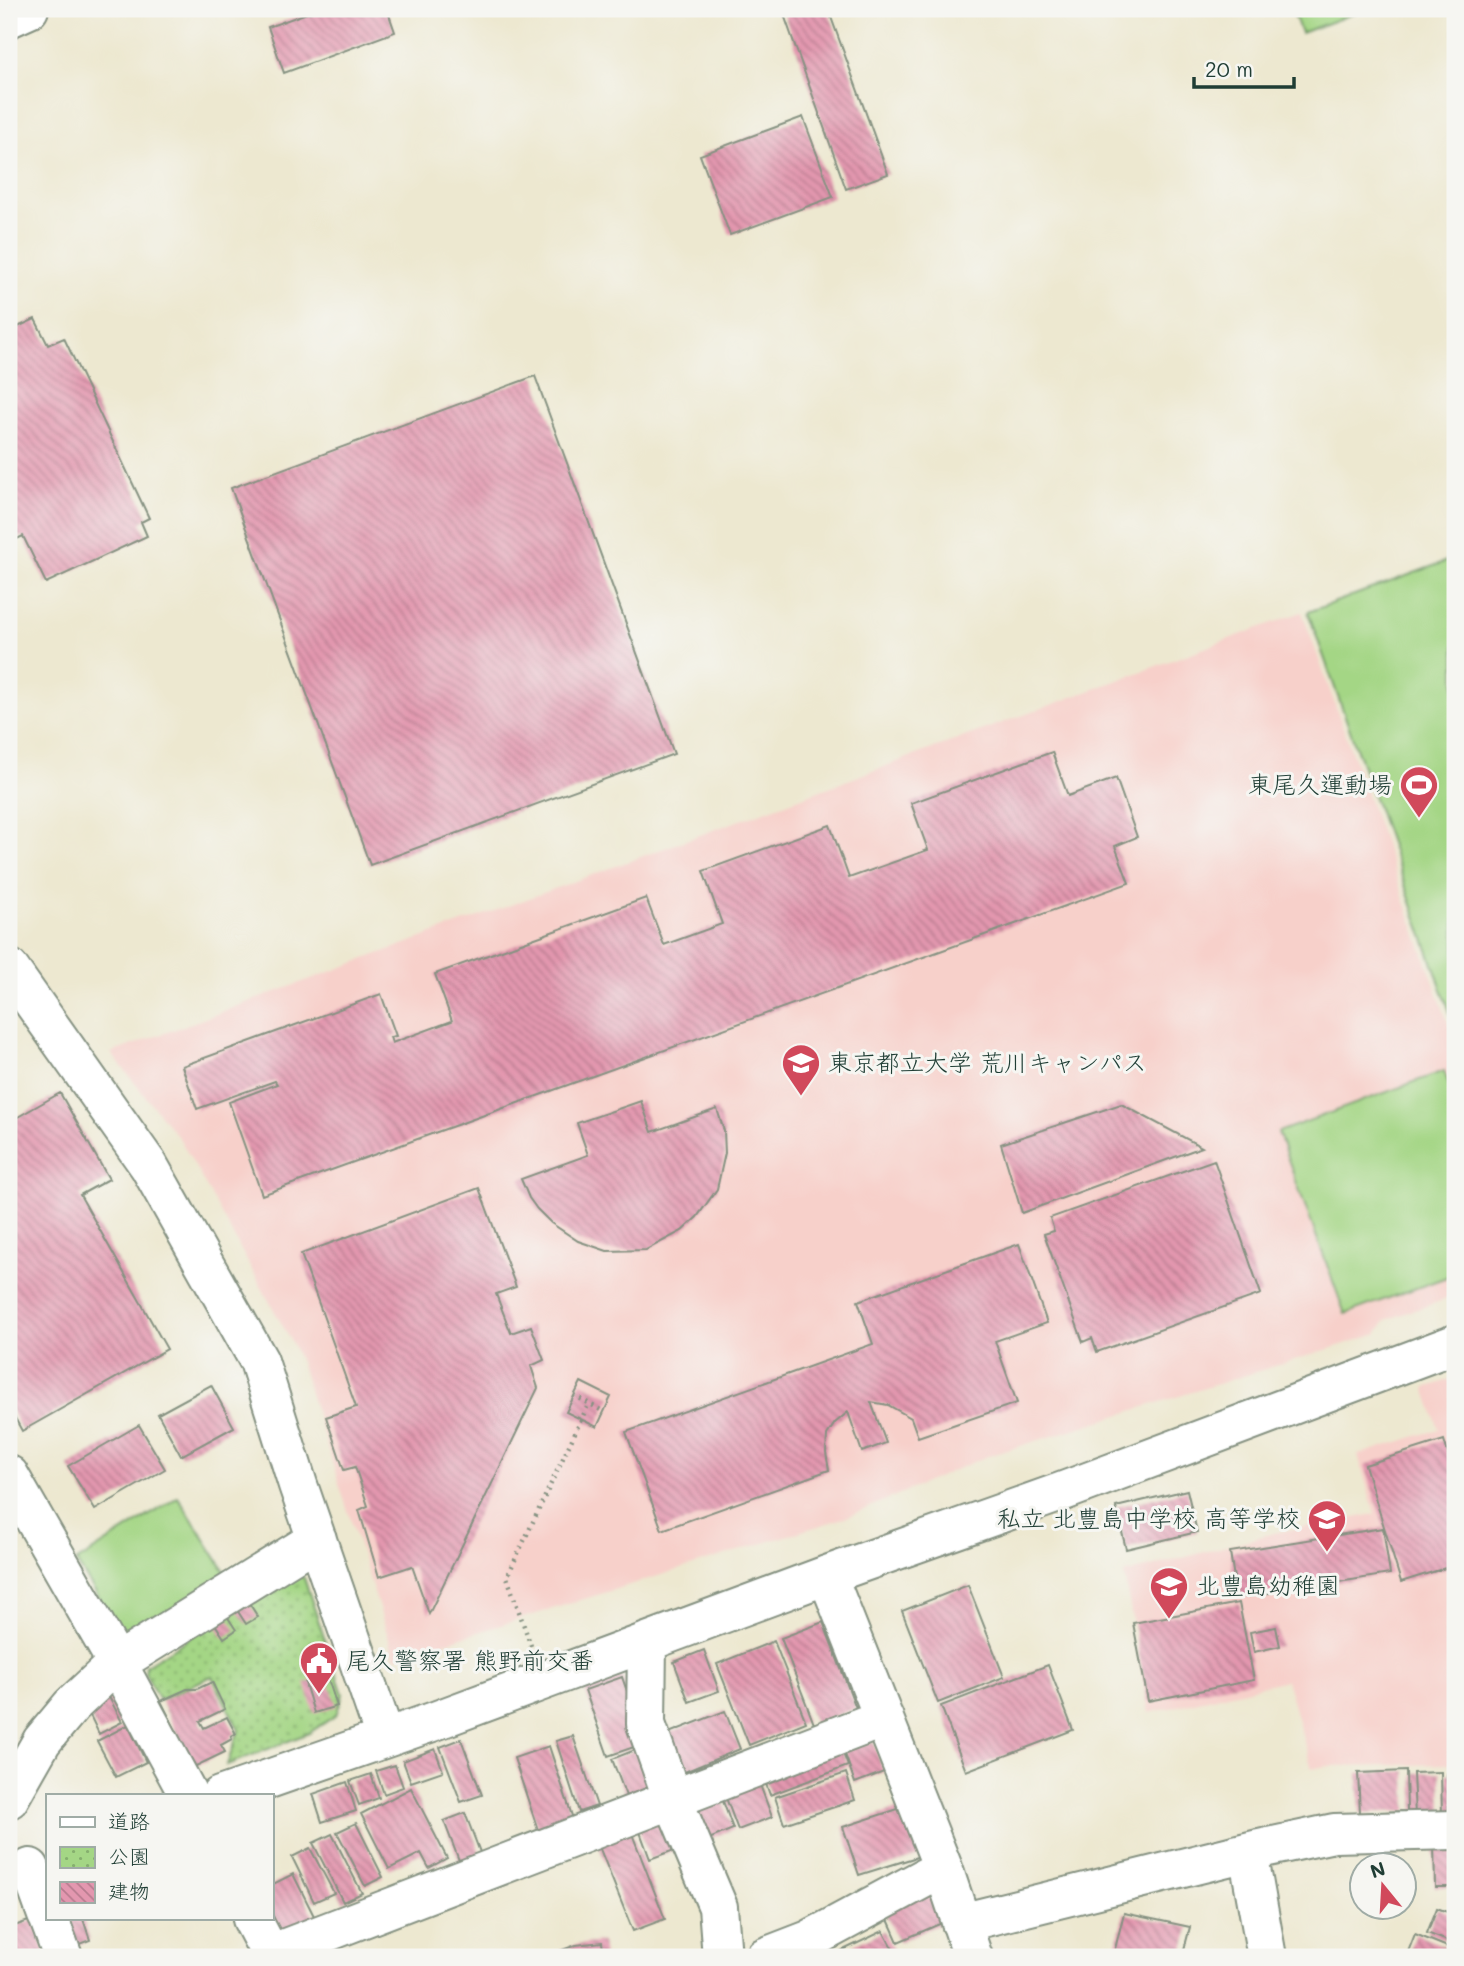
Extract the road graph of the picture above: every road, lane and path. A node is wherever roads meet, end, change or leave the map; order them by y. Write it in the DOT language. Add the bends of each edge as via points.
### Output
graph roads {
  1 [pos="29,9"];
  2 [pos="9,18"];
  3 [pos="9,968"];
  4 [pos="1455,1344"];
  5 [pos="574,1395"];
  6 [pos="589,1404"];
  7 [pos="604,1412"];
  8 [pos="9,1475"];
  9 [pos="317,1539"];
  10 [pos="827,1575"];
  11 [pos="647,1642"];
  12 [pos="532,1650"];
  13 [pos="117,1662"];
  14 [pos="884,1718"];
  15 [pos="385,1737"];
  16 [pos="188,1794"];
  17 [pos="226,1794"];
  18 [pos="9,1800"];
  19 [pos="673,1800"];
  20 [pos="1455,1830"];
  21 [pos="1248,1852"];
  22 [pos="943,1868"];
  23 [pos="29,1869"];
  24 [pos="46,1912"];
  25 [pos="49,1920"];
  26 [pos="253,1920"];
  27 [pos="967,1940"];
  28 [pos="271,1955"];
  29 [pos="63,1957"];
  30 [pos="722,1957"];
  31 [pos="765,1957"];
  32 [pos="1267,1957"];
  1 -- 2 [label="street"];
  3 -- 9 [label="street" via="149,1166 259,1361"];
  4 -- 10 [label="street"];
  5 -- 6 [label="path"];
  6 -- 7 [label="path"];
  6 -- 12 [label="path" via="507,1577"];
  8 -- 13 [label="street"];
  9 -- 13 [label="street"];
  9 -- 15 [label="street"];
  10 -- 11 [label="street"];
  10 -- 14 [label="street"];
  11 -- 15 [label="street"];
  11 -- 19 [label="street" via="646,1724"];
  13 -- 16 [label="street"];
  13 -- 18 [label="street" via="42,1741"];
  14 -- 19 [label="street"];
  14 -- 22 [label="street"];
  15 -- 17 [label="street"];
  19 -- 28 [label="street"];
  19 -- 30 [label="street" via="718,1907"];
  20 -- 21 [label="street" via="1334,1833"];
  21 -- 27 [label="street"];
  21 -- 32 [label="street"];
  22 -- 27 [label="street"];
  22 -- 31 [label="street" via="809,1940"];
  23 -- 24 [label="street"];
  25 -- 29 [label="street"];
  26 -- 28 [label="street"];
}
